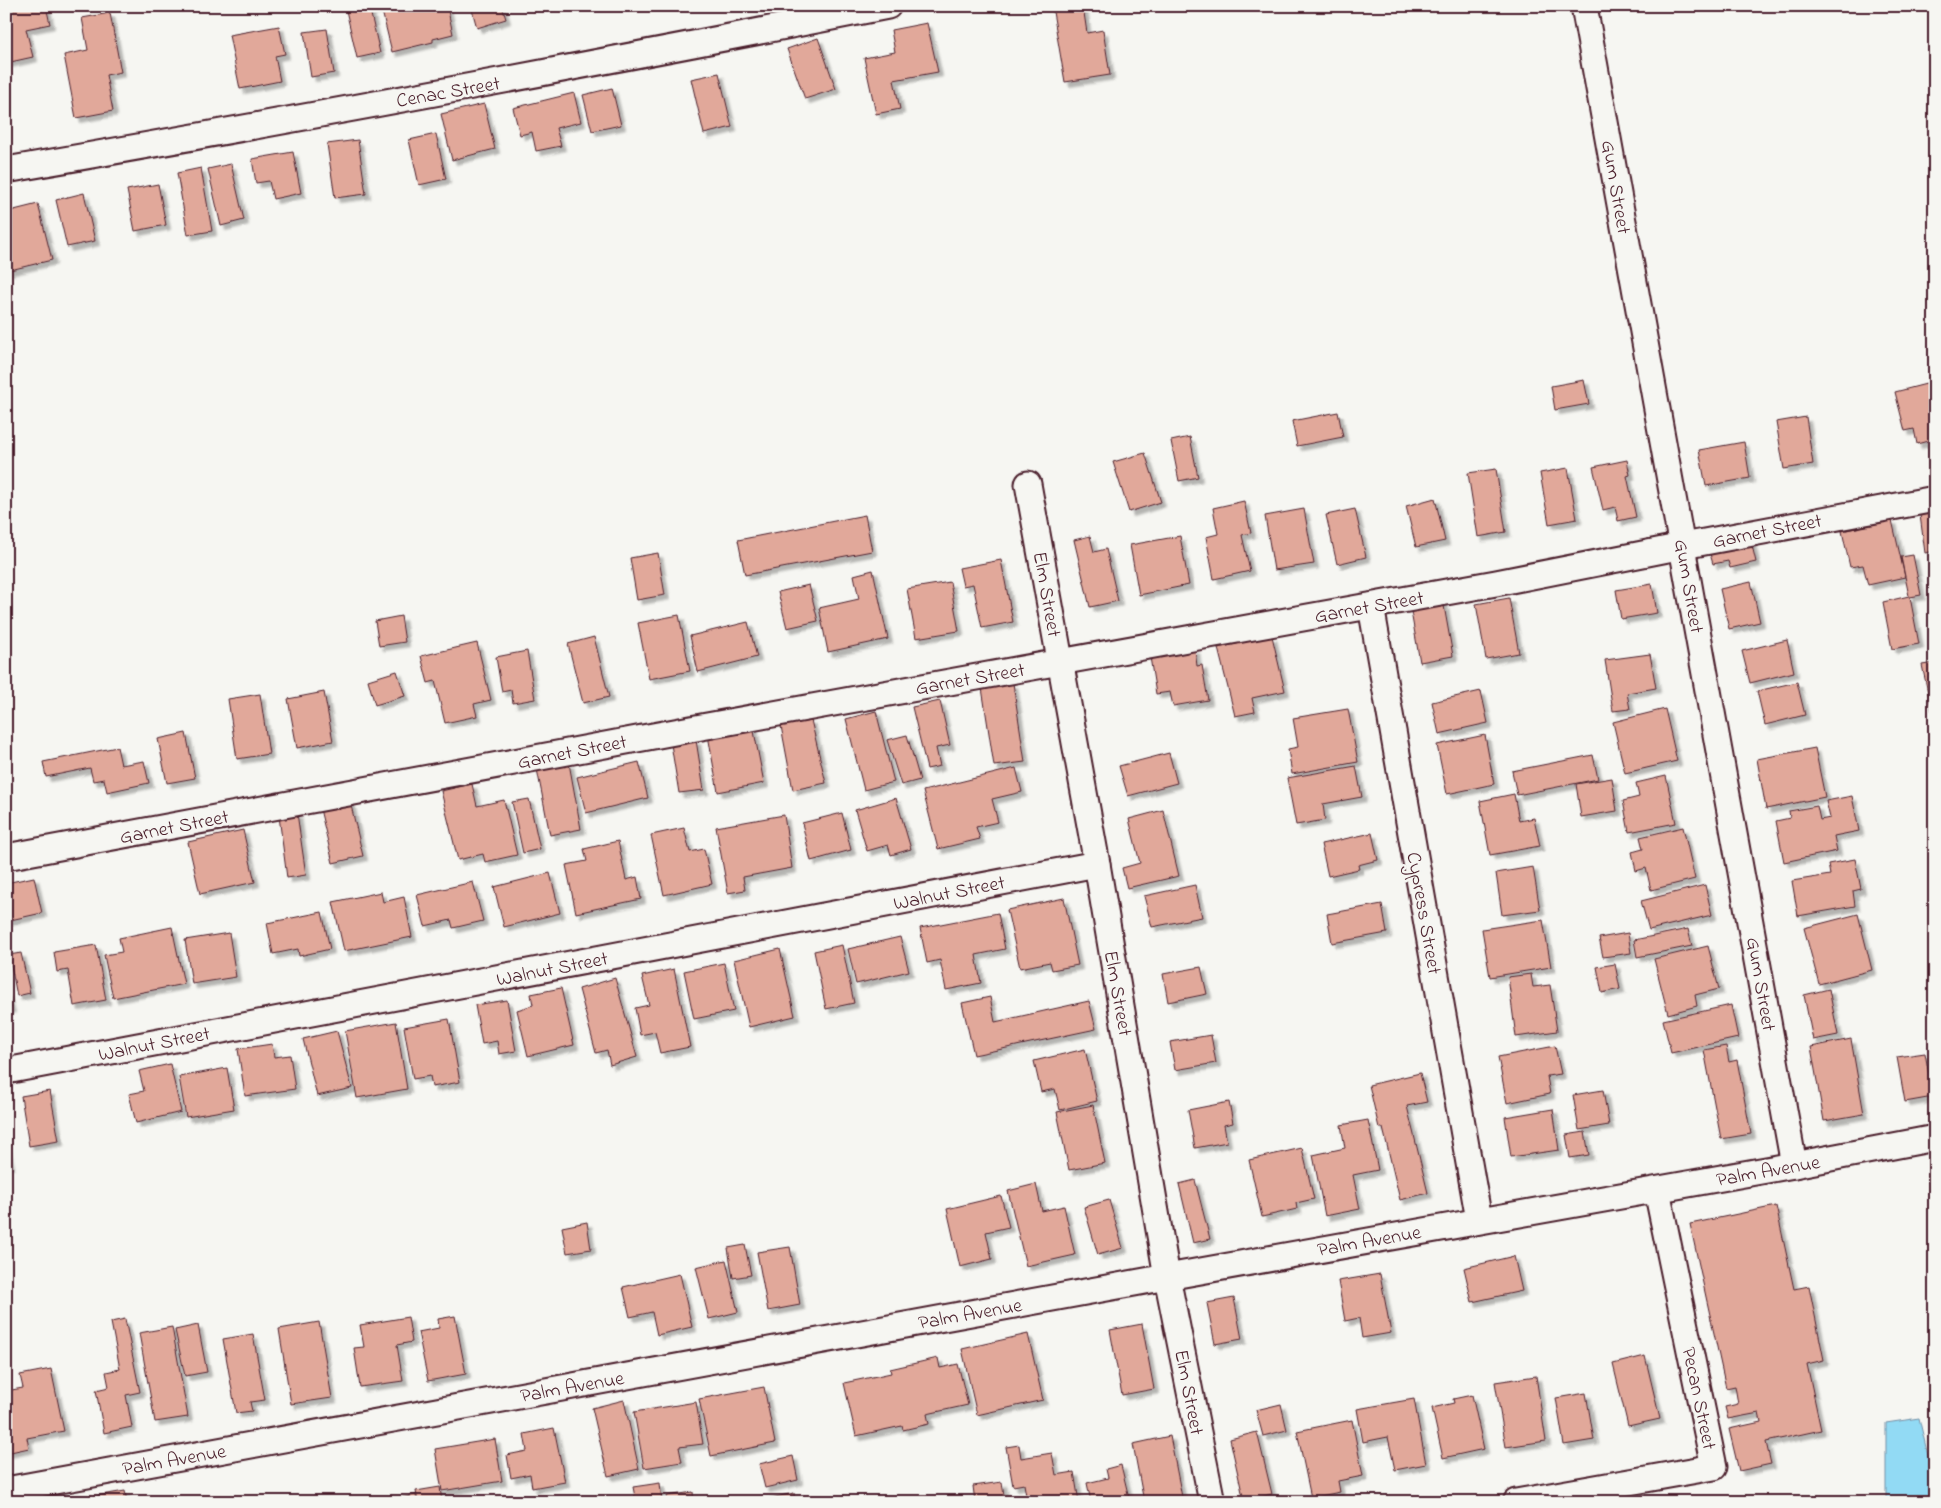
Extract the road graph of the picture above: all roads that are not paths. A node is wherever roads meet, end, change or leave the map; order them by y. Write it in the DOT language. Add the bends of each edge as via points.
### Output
graph roads {
  1 [pos="888,6"];
  2 [pos="1584,6"];
  3 [pos="6,170"];
  4 [pos="1028,484"];
  5 [pos="1935,499"];
  6 [pos="1683,546"];
  7 [pos="1371,606"];
  8 [pos="1060,662"];
  9 [pos="6,858"];
  10 [pos="1097,864"];
  11 [pos="6,1071"];
  12 [pos="1935,1138"];
  13 [pos="1794,1165"];
  14 [pos="1657,1190"];
  15 [pos="1478,1220"];
  16 [pos="1167,1277"];
  17 [pos="6,1490"];
  18 [pos="1212,1502"];
  19 [pos="1516,1502"];
  1 -- 3 [label="street, Cenac Street" via="582,67"];
  2 -- 6 [label="street, Gum Street"];
  4 -- 8 [label="street, Elm Street"];
  5 -- 6 [label="street, Garnet Street"];
  6 -- 7 [label="street, Garnet Street"];
  6 -- 13 [label="street, Gum Street"];
  7 -- 8 [label="street, Garnet Street"];
  7 -- 15 [label="street, Cypress Street"];
  8 -- 9 [label="street, Garnet Street"];
  8 -- 10 [label="street, Elm Street"];
  10 -- 11 [label="street, Walnut Street"];
  10 -- 16 [label="street, Elm Street"];
  12 -- 13 [label="street, Palm Avenue"];
  13 -- 14 [label="street, Palm Avenue"];
  14 -- 15 [label="street, Palm Avenue"];
  14 -- 19 [label="street, Pecan Street" via="1714,1467"];
  15 -- 16 [label="street, Palm Avenue"];
  16 -- 17 [label="street, Palm Avenue"];
  16 -- 18 [label="street, Elm Street"];
}
